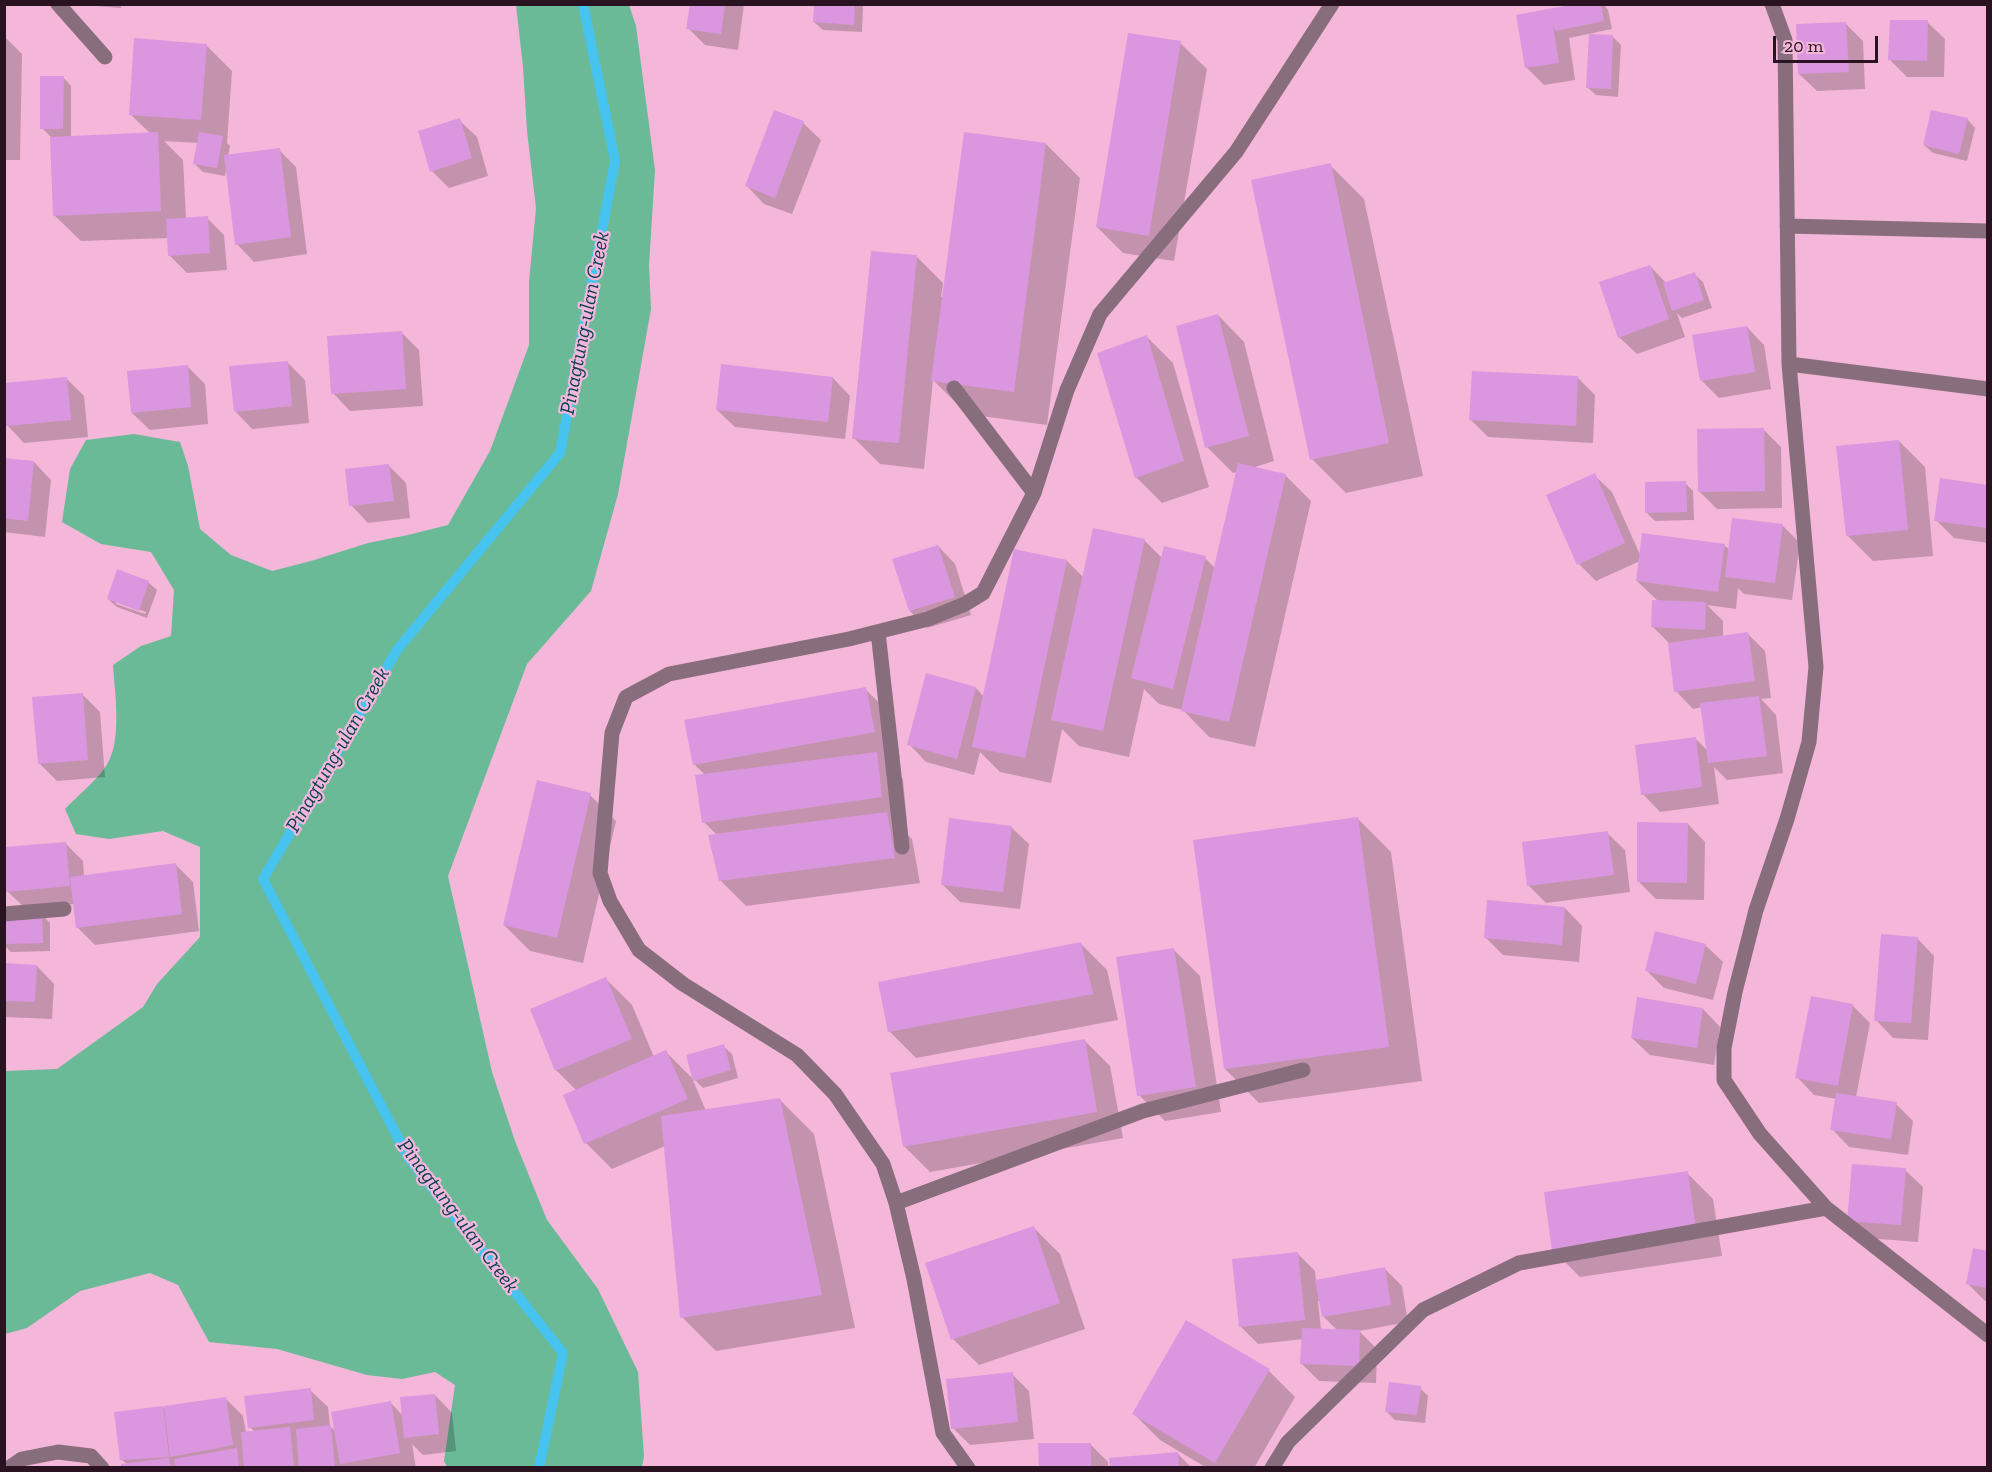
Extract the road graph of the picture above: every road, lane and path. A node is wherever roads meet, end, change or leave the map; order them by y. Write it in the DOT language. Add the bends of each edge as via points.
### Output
graph roads {
  1 [pos="58,4"];
  2 [pos="1332,4"];
  3 [pos="1772,4"];
  4 [pos="105,57"];
  5 [pos="1787,226"];
  6 [pos="1988,231"];
  7 [pos="1789,364"];
  8 [pos="954,388"];
  9 [pos="1988,389"];
  10 [pos="1034,493"];
  11 [pos="878,632"];
  12 [pos="902,848"];
  13 [pos="64,909"];
  14 [pos="4,914"];
  15 [pos="1303,1070"];
  16 [pos="896,1203"];
  17 [pos="1826,1208"];
  18 [pos="1988,1335"];
  19 [pos="9,1467"];
  20 [pos="102,1467"];
  21 [pos="968,1467"];
  22 [pos="1272,1467"];
  1 -- 4 [label="street"];
  2 -- 10 [label="street" via="1236,152 1100,314 1067,390"];
  3 -- 5 [label="street" via="1785,40"];
  5 -- 6 [label="street"];
  5 -- 7 [label="street"];
  7 -- 9 [label="street"];
  7 -- 17 [label="street" via="1816,668 1809,742 1756,910 1735,992 1724,1048 1724,1080 1760,1134"];
  8 -- 10 [label="street"];
  10 -- 11 [label="street" via="983,593 928,619"];
  11 -- 12 [label="street"];
  11 -- 16 [label="street" via="669,674 626,697 612,733 600,873 610,901 639,950 683,984 797,1055 836,1094 884,1164"];
  13 -- 14 [label="street"];
  15 -- 16 [label="street" via="1143,1111"];
  16 -- 21 [label="street" via="943,1433"];
  17 -- 18 [label="street"];
  17 -- 22 [label="street" via="1519,1263 1423,1310 1288,1442"];
  19 -- 20 [label="street" via="22,1459 58,1452 91,1456"];
}
